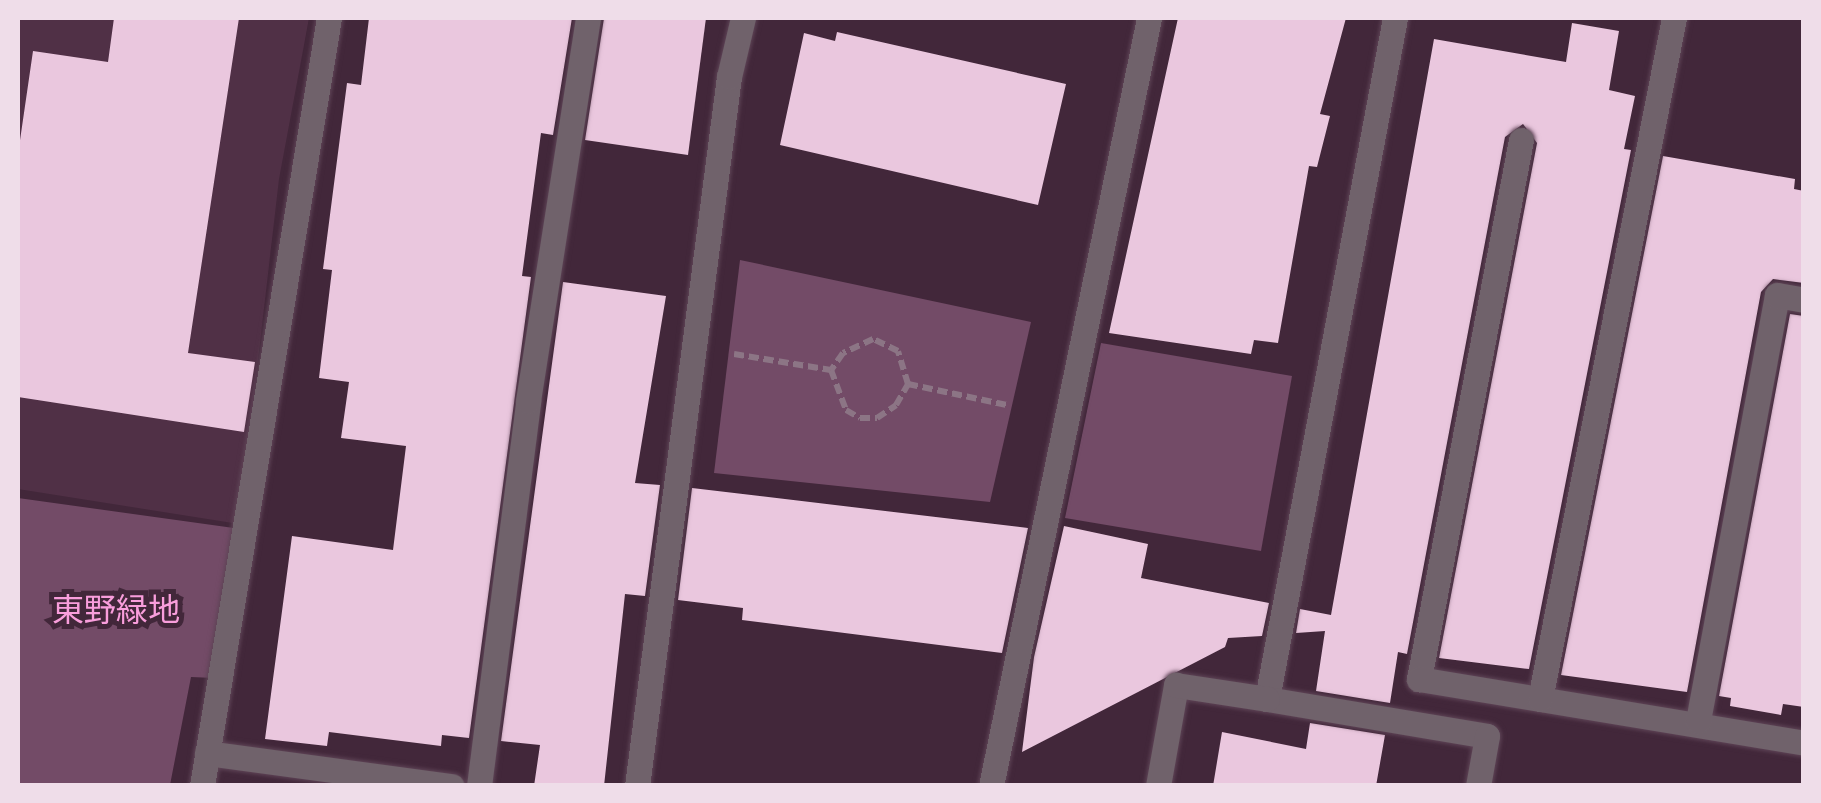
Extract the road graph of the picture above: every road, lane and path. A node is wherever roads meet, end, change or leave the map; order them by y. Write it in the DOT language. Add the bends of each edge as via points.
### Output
graph roads {
  1 [pos="329,18"];
  2 [pos="588,18"];
  3 [pos="743,18"];
  4 [pos="1149,18"];
  5 [pos="1395,18"];
  6 [pos="1674,18"];
  7 [pos="1521,140"];
  8 [pos="1804,300"];
  9 [pos="694,344"];
  10 [pos="831,370"];
  11 [pos="908,384"];
  12 [pos="1007,405"];
  13 [pos="1267,699"];
  14 [pos="1540,700"];
  15 [pos="1698,722"];
  16 [pos="1804,743"];
  17 [pos="207,754"];
  18 [pos="202,786"];
  19 [pos="452,786"];
  20 [pos="479,786"];
  21 [pos="637,786"];
  22 [pos="991,786"];
  23 [pos="1158,786"];
  24 [pos="1478,786"];
  1 -- 17 [label="street"];
  2 -- 20 [label="street" via="528,400"];
  3 -- 9 [label="street" via="729,77"];
  4 -- 22 [label="street"];
  5 -- 13 [label="street"];
  6 -- 14 [label="street"];
  7 -- 14 [label="street" via="1420,679"];
  8 -- 15 [label="street" via="1777,296"];
  9 -- 10 [label="path"];
  9 -- 21 [label="street"];
  10 -- 11 [label="path" via="843,352 873,339 898,352"];
  10 -- 11 [label="path" via="846,410 860,418 877,418 896,405"];
  11 -- 12 [label="path"];
  13 -- 23 [label="street" via="1176,685"];
  13 -- 24 [label="street" via="1486,736"];
  14 -- 15 [label="street"];
  15 -- 16 [label="street"];
  17 -- 18 [label="street"];
  17 -- 19 [label="street"];
}
